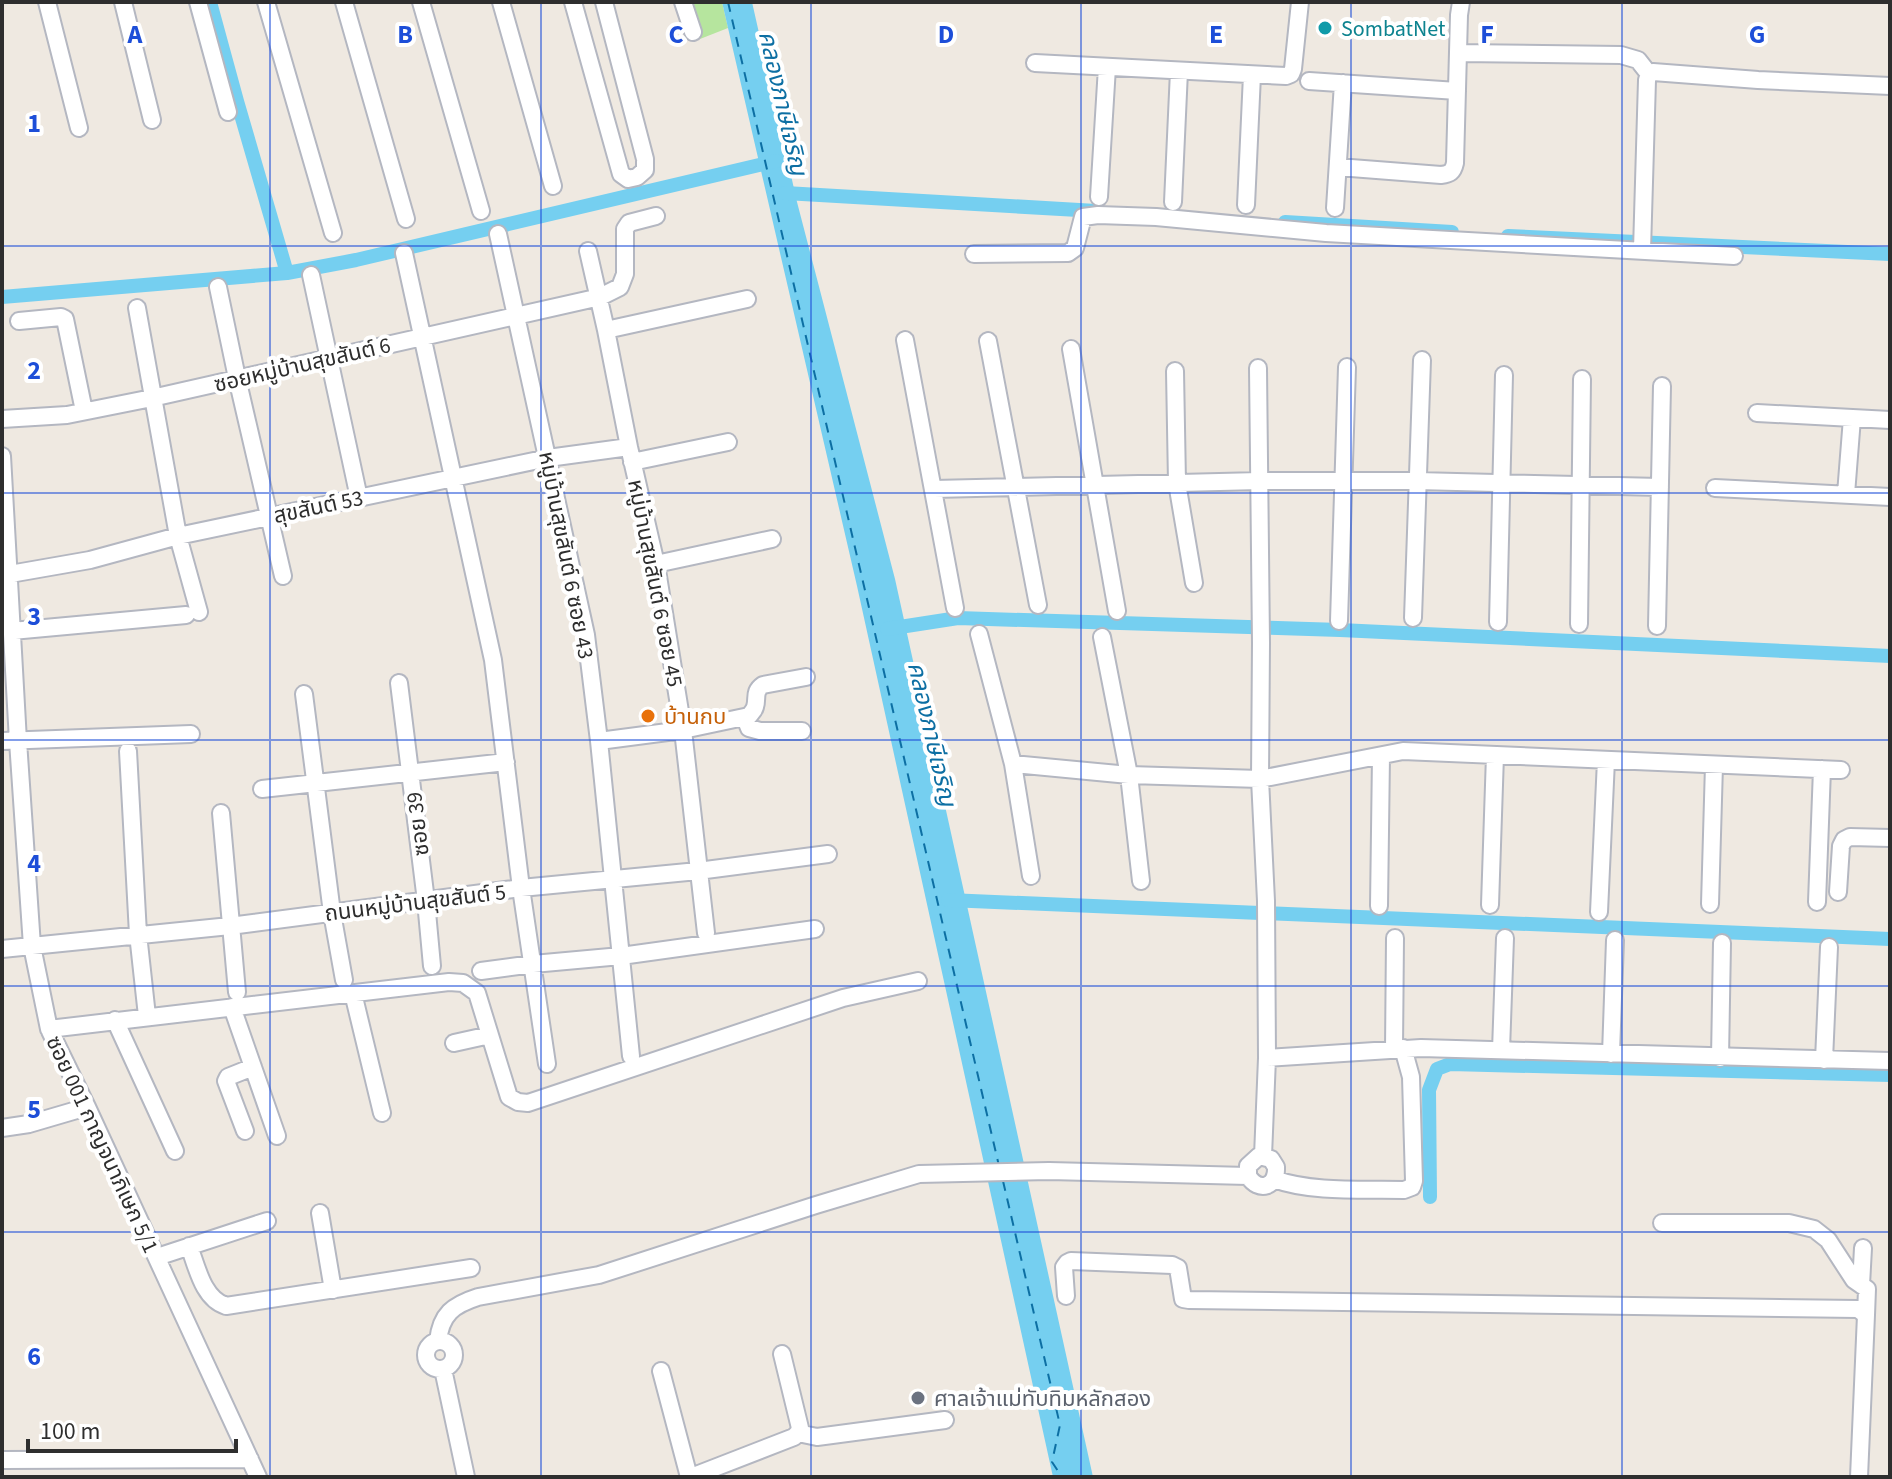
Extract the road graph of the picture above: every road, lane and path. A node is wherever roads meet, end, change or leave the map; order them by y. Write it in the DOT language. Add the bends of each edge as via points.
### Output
graph roads {
  1 [pos="47,2"];
  2 [pos="123,2"];
  3 [pos="198,2"];
  4 [pos="266,2"];
  5 [pos="344,2"];
  6 [pos="421,2"];
  7 [pos="501,2"];
  8 [pos="573,2"];
  9 [pos="604,2"];
  10 [pos="683,2"];
  11 [pos="1300,2"];
  12 [pos="1461,2"];
  13 [pos="693,32"];
  14 [pos="1458,53"];
  15 [pos="1035,63"];
  16 [pos="1107,67"];
  17 [pos="1179,71"];
  18 [pos="1649,74"];
  19 [pos="1252,75"];
  20 [pos="1309,81"];
  21 [pos="1343,83"];
  22 [pos="1890,86"];
  23 [pos="1457,91"];
  24 [pos="228,112"];
  25 [pos="152,120"];
  26 [pos="79,128"];
  27 [pos="1338,167"];
  28 [pos="553,186"];
  29 [pos="1099,197"];
  30 [pos="1173,202"];
  31 [pos="1246,205"];
  32 [pos="1335,208"];
  33 [pos="481,211"];
  34 [pos="656,216"];
  35 [pos="406,219"];
  36 [pos="333,233"];
  37 [pos="498,234"];
  38 [pos="1642,250"];
  39 [pos="588,251"];
  40 [pos="404,253"];
  41 [pos="974,254"];
  42 [pos="1734,256"];
  43 [pos="311,275"];
  44 [pos="218,287"];
  45 [pos="600,297"];
  46 [pos="747,299"];
  47 [pos="137,308"];
  48 [pos="516,316"];
  49 [pos="19,321"];
  50 [pos="606,330"];
  51 [pos="423,337"];
  52 [pos="905,340"];
  53 [pos="988,341"];
  54 [pos="1071,349"];
  55 [pos="330,358"];
  56 [pos="1422,360"];
  57 [pos="1347,367"];
  58 [pos="1258,368"];
  59 [pos="1175,371"];
  60 [pos="1504,375"];
  61 [pos="237,378"];
  62 [pos="1582,379"];
  63 [pos="1662,386"];
  64 [pos="152,398"];
  65 [pos="84,411"];
  66 [pos="1757,413"];
  67 [pos="1852,418"];
  68 [pos="2,419"];
  69 [pos="1890,420"];
  70 [pos="728,442"];
  71 [pos="631,455"];
  72 [pos="2,456"];
  73 [pos="548,458"];
  74 [pos="454,478"];
  75 [pos="1260,481"];
  76 [pos="1344,481"];
  77 [pos="1417,481"];
  78 [pos="1177,483"];
  79 [pos="1501,483"];
  80 [pos="1096,485"];
  81 [pos="1580,485"];
  82 [pos="1017,487"];
  83 [pos="1660,487"];
  84 [pos="1715,488"];
  85 [pos="934,489"];
  86 [pos="1846,494"];
  87 [pos="1890,497"];
  88 [pos="359,498"];
  89 [pos="269,517"];
  90 [pos="178,536"];
  91 [pos="772,539"];
  92 [pos="656,564"];
  93 [pos="10,574"];
  94 [pos="283,576"];
  95 [pos="1194,583"];
  96 [pos="1038,605"];
  97 [pos="955,608"];
  98 [pos="1117,611"];
  99 [pos="1413,618"];
  100 [pos="1339,621"];
  101 [pos="1498,622"];
  102 [pos="1579,624"];
  103 [pos="1657,626"];
  104 [pos="12,631"];
  105 [pos="979,634"];
  106 [pos="1102,637"];
  107 [pos="806,677"];
  108 [pos="399,683"];
  109 [pos="304,694"];
  110 [pos="745,718"];
  111 [pos="683,730"];
  112 [pos="802,731"];
  113 [pos="191,734"];
  114 [pos="10,741"];
  115 [pos="599,741"];
  116 [pos="128,751"];
  117 [pos="1495,755"];
  118 [pos="1381,756"];
  119 [pos="1606,760"];
  120 [pos="506,762"];
  121 [pos="1013,764"];
  122 [pos="1714,765"];
  123 [pos="1822,769"];
  124 [pos="1841,770"];
  125 [pos="411,774"];
  126 [pos="1129,775"];
  127 [pos="1260,779"];
  128 [pos="315,782"];
  129 [pos="262,789"];
  130 [pos="221,813"];
  131 [pos="1890,838"];
  132 [pos="828,854"];
  133 [pos="698,871"];
  134 [pos="1031,876"];
  135 [pos="613,879"];
  136 [pos="1141,881"];
  137 [pos="521,888"];
  138 [pos="1838,892"];
  139 [pos="426,901"];
  140 [pos="1817,902"];
  141 [pos="1710,904"];
  142 [pos="1490,905"];
  143 [pos="1379,906"];
  144 [pos="1599,912"];
  145 [pos="332,913"];
  146 [pos="230,926"];
  147 [pos="815,929"];
  148 [pos="706,933"];
  149 [pos="138,934"];
  150 [pos="1395,938"];
  151 [pos="1505,938"];
  152 [pos="1615,940"];
  153 [pos="1722,943"];
  154 [pos="32,946"];
  155 [pos="1829,947"];
  156 [pos="2,949"];
  157 [pos="621,956"];
  158 [pos="533,964"];
  159 [pos="432,966"];
  160 [pos="481,971"];
  161 [pos="918,981"];
  162 [pos="348,986"];
  163 [pos="234,1000"];
  164 [pos="147,1016"];
  165 [pos="115,1020"];
  166 [pos="49,1029"];
  167 [pos="490,1035"];
  168 [pos="454,1043"];
  169 [pos="1398,1048"];
  170 [pos="1501,1050"];
  171 [pos="1611,1054"];
  172 [pos="631,1056"];
  173 [pos="1267,1058"];
  174 [pos="1720,1058"];
  175 [pos="1824,1060"];
  176 [pos="1890,1061"];
  177 [pos="547,1064"];
  178 [pos="253,1067"];
  179 [pos="87,1107"];
  180 [pos="382,1113"];
  181 [pos="2,1128"];
  182 [pos="245,1131"];
  183 [pos="277,1136"];
  184 [pos="175,1151"];
  185 [pos="1263,1156"];
  186 [pos="1248,1176"];
  187 [pos="1274,1179"];
  188 [pos="320,1213"];
  189 [pos="267,1221"];
  190 [pos="1662,1223"];
  191 [pos="189,1246"];
  192 [pos="1863,1248"];
  193 [pos="157,1257"];
  194 [pos="471,1268"];
  195 [pos="1861,1285"];
  196 [pos="333,1290"];
  197 [pos="1066,1296"];
  198 [pos="1866,1315"];
  199 [pos="782,1354"];
  200 [pos="661,1371"];
  201 [pos="945,1420"];
  202 [pos="798,1433"];
  203 [pos="170,1459"];
  204 [pos="250,1459"];
  205 [pos="2,1460"];
  206 [pos="170,1477"];
  207 [pos="258,1477"];
  208 [pos="466,1477"];
  209 [pos="690,1477"];
  210 [pos="1859,1477"];
  1 -- 26 [label="street"];
  2 -- 25 [label="street"];
  3 -- 24 [label="street"];
  4 -- 36 [label="street"];
  5 -- 35 [label="street"];
  6 -- 33 [label="street"];
  7 -- 28 [label="street"];
  8 -- 9 [label="street" via="621,174 628,179 645,170 645,159"];
  10 -- 13 [label="street"];
  11 -- 19 [label="street" via="1291,74"];
  12 -- 14 [label="street"];
  14 -- 18 [label="street" via="1621,55 1638,60"];
  14 -- 23 [label="street"];
  15 -- 16 [label="street"];
  16 -- 17 [label="street"];
  16 -- 29 [label="street"];
  17 -- 19 [label="street"];
  17 -- 30 [label="street"];
  18 -- 22 [label="street"];
  18 -- 38 [label="street"];
  19 -- 31 [label="street"];
  20 -- 21 [label="street"];
  21 -- 23 [label="street"];
  21 -- 27 [label="street"];
  23 -- 27 [label="street" via="1455,163 1449,174"];
  27 -- 32 [label="street"];
  34 -- 45 [label="street" via="629,223 620,287"];
  37 -- 48 [label="street, หมู่บ้านสุขสันต์ 6 ซอย 43"];
  38 -- 41 [label="street" via="1098,215 1083,217 1075,248 1068,253"];
  38 -- 42 [label="street"];
  39 -- 45 [label="street, หมู่บ้านสุขสันต์ 6 ซอย 45"];
  40 -- 51 [label="street"];
  43 -- 55 [label="street"];
  44 -- 61 [label="street"];
  45 -- 48 [label="street, ซอยหมู่บ้านสุขสันต์ 6"];
  45 -- 50 [label="street, หมู่บ้านสุขสันต์ 6 ซอย 45"];
  46 -- 50 [label="street"];
  47 -- 64 [label="street"];
  48 -- 51 [label="street, ซอยหมู่บ้านสุขสันต์ 6"];
  48 -- 73 [label="street, หมู่บ้านสุขสันต์ 6 ซอย 43"];
  49 -- 65 [label="street" via="65,319"];
  50 -- 71 [label="street, หมู่บ้านสุขสันต์ 6 ซอย 45"];
  51 -- 55 [label="street, ซอยหมู่บ้านสุขสันต์ 6"];
  51 -- 74 [label="street"];
  52 -- 85 [label="street"];
  53 -- 82 [label="street"];
  54 -- 80 [label="street"];
  55 -- 61 [label="street, ซอยหมู่บ้านสุขสันต์ 6"];
  55 -- 88 [label="street"];
  56 -- 77 [label="street"];
  57 -- 76 [label="street"];
  58 -- 75 [label="street"];
  59 -- 78 [label="street"];
  60 -- 79 [label="street"];
  61 -- 64 [label="street, ซอยหมู่บ้านสุขสันต์ 6"];
  61 -- 89 [label="street"];
  62 -- 81 [label="street"];
  63 -- 83 [label="street"];
  64 -- 65 [label="street, ซอยหมู่บ้านสุขสันต์ 6"];
  64 -- 90 [label="street"];
  65 -- 68 [label="street, ซอยหมู่บ้านสุขสันต์ 6"];
  66 -- 67 [label="street"];
  67 -- 69 [label="street"];
  67 -- 86 [label="street"];
  70 -- 71 [label="street, สุขสันต์ 53"];
  71 -- 73 [label="street, สุขสันต์ 53"];
  71 -- 92 [label="street, หมู่บ้านสุขสันต์ 6 ซอย 45"];
  72 -- 93 [label="street, ซอย 001 กาญจนาภิเษก 5/1"];
  73 -- 74 [label="street, สุขสันต์ 53"];
  73 -- 115 [label="street, หมู่บ้านสุขสันต์ 6 ซอย 43" via="586,635"];
  74 -- 88 [label="street, สุขสันต์ 53"];
  74 -- 120 [label="street" via="493,660"];
  75 -- 76 [label="street"];
  75 -- 78 [label="street"];
  75 -- 127 [label="street"];
  76 -- 77 [label="street"];
  76 -- 100 [label="street"];
  77 -- 79 [label="street"];
  77 -- 99 [label="street"];
  78 -- 80 [label="street"];
  78 -- 95 [label="street"];
  79 -- 81 [label="street"];
  79 -- 101 [label="street"];
  80 -- 82 [label="street"];
  80 -- 98 [label="street"];
  81 -- 83 [label="street"];
  81 -- 102 [label="street"];
  82 -- 85 [label="street"];
  82 -- 96 [label="street"];
  83 -- 103 [label="street"];
  84 -- 86 [label="street"];
  85 -- 97 [label="street"];
  86 -- 87 [label="street"];
  88 -- 89 [label="street, สุขสันต์ 53"];
  89 -- 90 [label="street, สุขสันต์ 53"];
  89 -- 94 [label="street"];
  90 -- 93 [label="street, สุขสันต์ 53"];
  90 -- 104 [label="street" via="192,614"];
  91 -- 92 [label="street"];
  92 -- 111 [label="street, หมู่บ้านสุขสันต์ 6 ซอย 45"];
  93 -- 104 [label="street, ซอย 001 กาญจนาภิเษก 5/1"];
  104 -- 114 [label="street, ซอย 001 กาญจนาภิเษก 5/1"];
  105 -- 121 [label="street"];
  106 -- 126 [label="street"];
  107 -- 110 [label="street" via="758,688 756,706"];
  108 -- 125 [label="street, ซอย 39"];
  109 -- 128 [label="street"];
  110 -- 111 [label="street"];
  110 -- 112 [label="street" via="749,728 760,731"];
  111 -- 115 [label="street"];
  111 -- 133 [label="street, หมู่บ้านสุขสันต์ 6 ซอย 45"];
  113 -- 114 [label="street"];
  114 -- 154 [label="street, ซอย 001 กาญจนาภิเษก 5/1"];
  115 -- 135 [label="street, หมู่บ้านสุขสันต์ 6 ซอย 43"];
  116 -- 149 [label="street"];
  117 -- 118 [label="street" via="1403,751"];
  117 -- 119 [label="street"];
  117 -- 142 [label="street"];
  118 -- 127 [label="street"];
  118 -- 143 [label="street"];
  119 -- 122 [label="street"];
  119 -- 144 [label="street"];
  120 -- 125 [label="street"];
  120 -- 137 [label="street"];
  121 -- 126 [label="street"];
  121 -- 134 [label="street"];
  122 -- 123 [label="street"];
  122 -- 141 [label="street"];
  123 -- 124 [label="street"];
  123 -- 140 [label="street"];
  125 -- 128 [label="street"];
  125 -- 139 [label="street, ซอย 39"];
  126 -- 127 [label="street"];
  126 -- 136 [label="street"];
  127 -- 173 [label="street"];
  128 -- 129 [label="street"];
  128 -- 145 [label="street"];
  130 -- 146 [label="street"];
  131 -- 138 [label="street" via="1844,840"];
  132 -- 133 [label="street, ถนนหมู่บ้านสุขสันต์ 5"];
  133 -- 135 [label="street, ถนนหมู่บ้านสุขสันต์ 5"];
  133 -- 148 [label="street, หมู่บ้านสุขสันต์ 6 ซอย 45"];
  135 -- 137 [label="street, ถนนหมู่บ้านสุขสันต์ 5"];
  135 -- 157 [label="street, หมู่บ้านสุขสันต์ 6 ซอย 43"];
  137 -- 139 [label="street, ถนนหมู่บ้านสุขสันต์ 5"];
  137 -- 158 [label="street"];
  139 -- 145 [label="street, ถนนหมู่บ้านสุขสันต์ 5"];
  139 -- 159 [label="street, ซอย 39"];
  145 -- 146 [label="street, ถนนหมู่บ้านสุขสันต์ 5"];
  145 -- 162 [label="street"];
  146 -- 149 [label="street, ถนนหมู่บ้านสุขสันต์ 5"];
  146 -- 163 [label="street"];
  147 -- 157 [label="street"];
  149 -- 154 [label="street, ถนนหมู่บ้านสุขสันต์ 5"];
  149 -- 164 [label="street"];
  150 -- 169 [label="street"];
  151 -- 170 [label="street"];
  152 -- 171 [label="street"];
  153 -- 174 [label="street"];
  154 -- 156 [label="street, ถนนหมู่บ้านสุขสันต์ 5"];
  154 -- 166 [label="street, ซอย 001 กาญจนาภิเษก 5/1"];
  155 -- 175 [label="street"];
  157 -- 158 [label="street"];
  157 -- 172 [label="street, หมู่บ้านสุขสันต์ 6 ซอย 43"];
  158 -- 160 [label="street"];
  158 -- 177 [label="street"];
  161 -- 167 [label="street" via="843,998 528,1103 509,1097"];
  162 -- 163 [label="street"];
  162 -- 167 [label="street" via="469,985 477,993"];
  162 -- 180 [label="street"];
  163 -- 164 [label="street"];
  163 -- 178 [label="street"];
  164 -- 165 [label="street"];
  165 -- 166 [label="street"];
  165 -- 184 [label="street"];
  166 -- 179 [label="street, ซอย 001 กาญจนาภิเษก 5/1"];
  167 -- 168 [label="street"];
  169 -- 170 [label="street"];
  169 -- 173 [label="street"];
  169 -- 187 [label="street" via="1411,1077 1412,1187 1312,1187"];
  170 -- 171 [label="street"];
  171 -- 174 [label="street"];
  173 -- 185 [label="street"];
  174 -- 175 [label="street"];
  175 -- 176 [label="street"];
  178 -- 182 [label="street" via="226,1081"];
  178 -- 183 [label="street"];
  179 -- 181 [label="street"];
  179 -- 193 [label="street, ซอย 001 กาญจนาภิเษก 5/1"];
  185 -- 186 [label="street" via="1248,1166"];
  185 -- 187 [label="street" via="1274,1163"];
  186 -- 187 [label="street" via="1260,1186"];
  186 -- 208 [label="street" via="919,1174 599,1275 461,1302 444,1319 438,1341 451,1346 454,1356 443,1369"];
  188 -- 196 [label="street"];
  189 -- 191 [label="street"];
  190 -- 195 [label="street" via="1789,1223 1814,1229"];
  191 -- 193 [label="street"];
  191 -- 196 [label="street" via="216,1303 226,1306"];
  192 -- 195 [label="street"];
  193 -- 204 [label="street, ซอย 001 กาญจนาภิเษก 5/1"];
  194 -- 196 [label="street"];
  195 -- 198 [label="street" via="1868,1292"];
  197 -- 198 [label="street" via="1064,1267 1071,1261 1172,1265 1178,1268 1183,1299 1189,1300 1858,1309"];
  198 -- 210 [label="street"];
  199 -- 202 [label="street"];
  200 -- 209 [label="street"];
  201 -- 202 [label="street" via="817,1437"];
  202 -- 209 [label="street"];
  203 -- 204 [label="street"];
  203 -- 205 [label="street"];
  203 -- 206 [label="street"];
  204 -- 207 [label="street, ซอย 001 กาญจนาภิเษก 5/1"];
}
